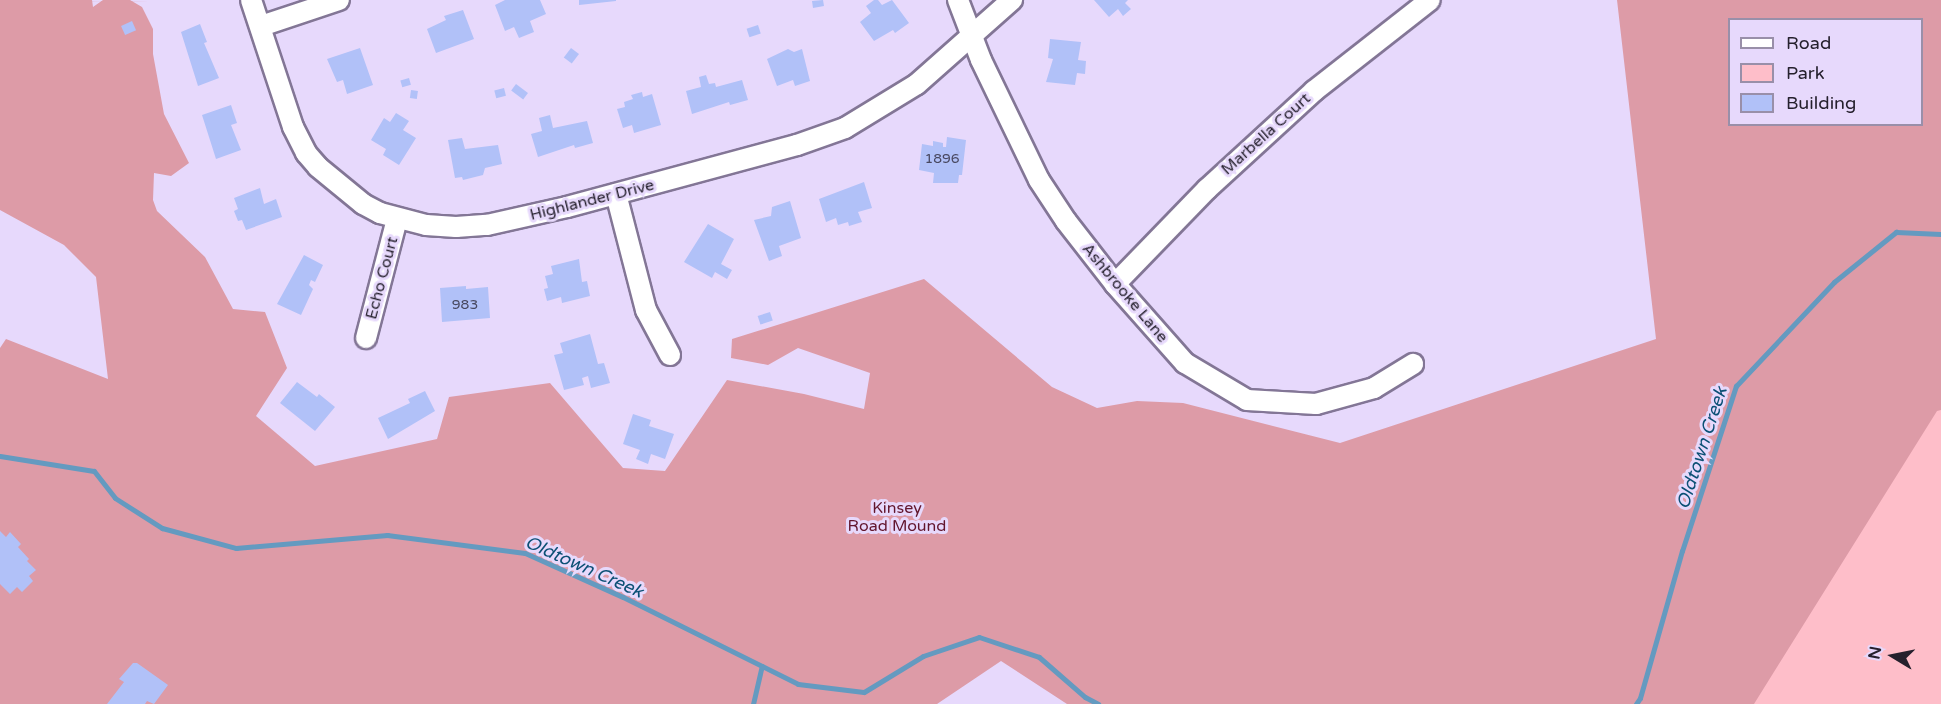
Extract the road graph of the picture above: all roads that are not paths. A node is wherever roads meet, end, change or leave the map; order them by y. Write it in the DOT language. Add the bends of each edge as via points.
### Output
graph roads {
  1 [pos="251,0"];
  2 [pos="339,0"];
  3 [pos="958,0"];
  4 [pos="1012,0"];
  5 [pos="1430,0"];
  6 [pos="1408,6"];
  7 [pos="261,26"];
  8 [pos="972,37"];
  9 [pos="616,194"];
  10 [pos="397,219"];
  11 [pos="1115,284"];
  12 [pos="366,338"];
  13 [pos="670,355"];
  14 [pos="1413,364"];
  1 -- 7 [label="street, Highlander Drive"];
  2 -- 7 [label="street"];
  3 -- 8 [label="street, Ashbrooke Lane"];
  4 -- 8 [label="street, Highlander Drive"];
  5 -- 6 [label="street, Marbella Court"];
  6 -- 11 [label="street, Marbella Court" via="1215,181"];
  7 -- 10 [label="street, Highlander Drive" via="293,126 306,153 331,180 363,204"];
  8 -- 9 [label="street, Highlander Drive" via="917,84 844,128 797,145"];
  8 -- 11 [label="street, Ashbrooke Lane" via="1039,180"];
  9 -- 10 [label="street, Highlander Drive" via="487,225 426,225"];
  9 -- 13 [label="street" via="645,310"];
  10 -- 12 [label="street, Echo Court"];
  11 -- 14 [label="street, Ashbrooke Lane" via="1185,363 1247,400 1316,404 1374,388"];
}
